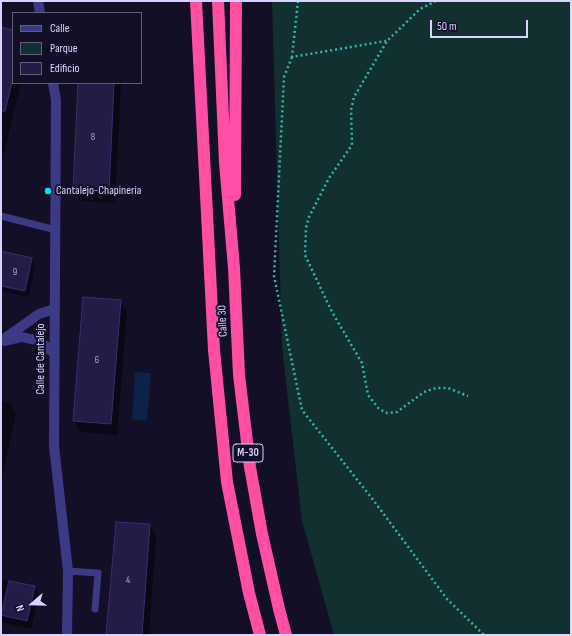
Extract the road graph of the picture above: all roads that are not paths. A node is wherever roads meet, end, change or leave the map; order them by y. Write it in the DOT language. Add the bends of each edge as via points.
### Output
graph roads {
  1 [pos="38,1"];
  2 [pos="196,1"];
  3 [pos="218,1"];
  4 [pos="236,1"];
  5 [pos="40,12"];
  6 [pos="53,84"];
  7 [pos="1,216"];
  8 [pos="56,230"];
  9 [pos="234,268"];
  10 [pos="54,309"];
  11 [pos="1,342"];
  12 [pos="54,353"];
  13 [pos="68,571"];
  14 [pos="95,609"];
  15 [pos="66,635"];
  16 [pos="260,635"];
  17 [pos="286,635"];
  1 -- 5 [label="street"];
  2 -- 16 [label="highway, Calle 30 / M-30" via="214,350 226,474 248,592"];
  3 -- 9 [label="highway, Calle 30 / M-30" via="225,164"];
  4 -- 9 [label="highway"];
  6 -- 8 [label="street, Calle de Cantalejo" via="56,100"];
  7 -- 8 [label="lane"];
  8 -- 10 [label="street, Calle de Cantalejo"];
  9 -- 17 [label="highway, Calle 30 / M-30" via="239,375 250,467 278,609"];
  10 -- 11 [label="street" via="39,314"];
  10 -- 12 [label="street, Calle de Cantalejo"];
  11 -- 12 [label="street" via="22,337 39,342"];
  12 -- 13 [label="street, Calle de Cantalejo" via="54,446"];
  13 -- 14 [label="lane" via="98,573"];
  13 -- 15 [label="street, Calle de Cantalejo"];
}
